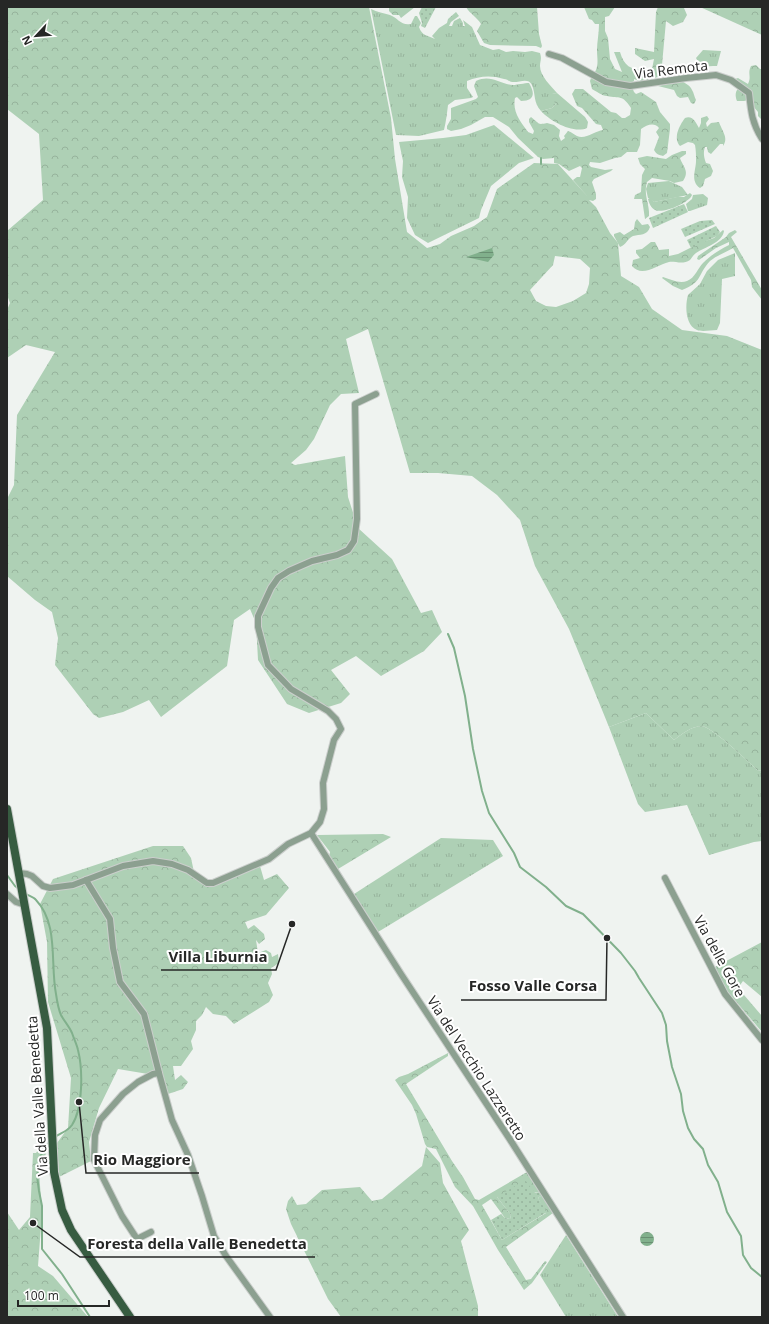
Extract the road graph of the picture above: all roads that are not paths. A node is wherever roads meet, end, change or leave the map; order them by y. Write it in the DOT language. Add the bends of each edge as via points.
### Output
graph roads {
  1 [pos="549,54"];
  2 [pos="762,139"];
  3 [pos="376,394"];
  4 [pos="7,809"];
  5 [pos="311,832"];
  6 [pos="19,873"];
  7 [pos="665,878"];
  8 [pos="86,880"];
  9 [pos="8,896"];
  10 [pos="24,902"];
  11 [pos="762,1040"];
  12 [pos="159,1073"];
  13 [pos="151,1232"];
  14 [pos="130,1317"];
  15 [pos="270,1317"];
  16 [pos="623,1317"];
  1 -- 2 [label="street, Via Remota" via="562,58 606,82 630,86 716,75 731,80 749,93 752,118"];
  3 -- 5 [label="street" via="355,404 357,519 354,541 348,550 312,561 278,578 258,616 258,627 268,665 291,689 328,711 341,729 334,740 323,783 324,809 320,822"];
  4 -- 6 [label="main road, Via della Valle Benedetta"];
  5 -- 8 [label="street" via="288,844 269,859 213,883 207,883 188,870 172,864 153,861 123,866"];
  5 -- 16 [label="street, Via del Vecchio Lazzeretto"];
  6 -- 8 [label="street" via="32,876 43,886 50,888 73,885"];
  6 -- 10 [label="main road, Via della Valle Benedetta"];
  7 -- 11 [label="street, Via delle Gore" via="725,994"];
  8 -- 12 [label="street" via="110,919 120,982 144,1014"];
  9 -- 10 [label="street" via="16,902"];
  10 -- 14 [label="main road, Via della Valle Benedetta" via="47,1028 54,1172 62,1210 71,1230"];
  12 -- 13 [label="street" via="138,1082 123,1094 100,1120 95,1135 94,1160 122,1216 137,1239"];
  12 -- 15 [label="street" via="172,1120 188,1155 214,1236"];
}
